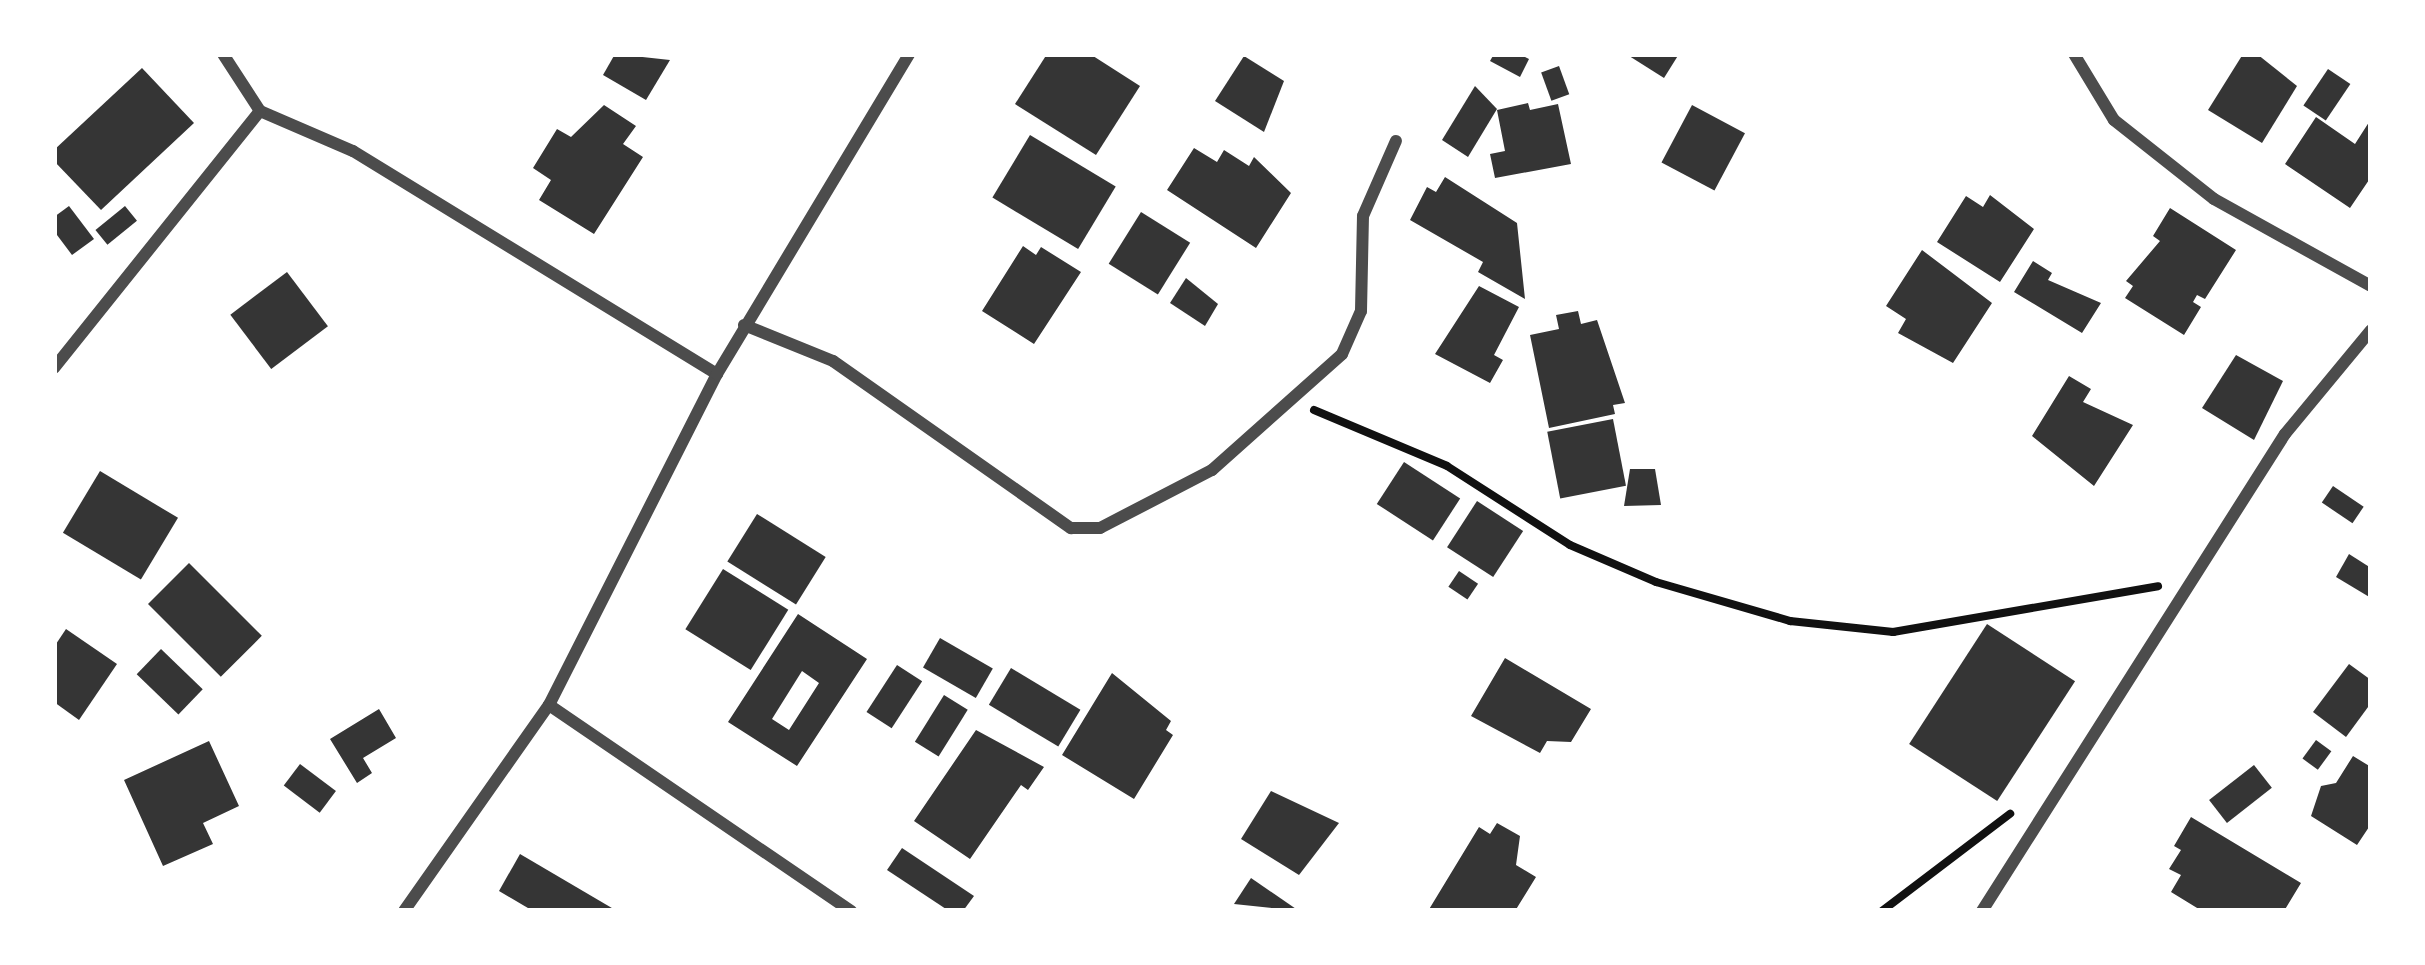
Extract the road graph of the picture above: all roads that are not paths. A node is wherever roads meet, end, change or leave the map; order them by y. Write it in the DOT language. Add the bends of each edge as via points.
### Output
graph roads {
  1 [pos="223,54"];
  2 [pos="909,54"];
  3 [pos="2074,54"];
  4 [pos="260,111"];
  5 [pos="1396,141"];
  6 [pos="2371,286"];
  7 [pos="744,325"];
  8 [pos="2371,330"];
  9 [pos="54,368"];
  10 [pos="717,374"];
  11 [pos="549,705"];
  12 [pos="404,911"];
  13 [pos="850,911"];
  14 [pos="1982,911"];
  1 -- 4 [label="street"];
  2 -- 7 [label="street"];
  3 -- 6 [label="street" via="2114,120 2214,199"];
  4 -- 9 [label="street"];
  4 -- 10 [label="street" via="353,151"];
  5 -- 7 [label="street" via="1363,215 1361,311 1342,355 1166,500 1100,528 1071,528 833,361"];
  7 -- 10 [label="street"];
  8 -- 14 [label="street" via="2285,434"];
  10 -- 11 [label="street"];
  11 -- 12 [label="street"];
  11 -- 13 [label="street"];
}
